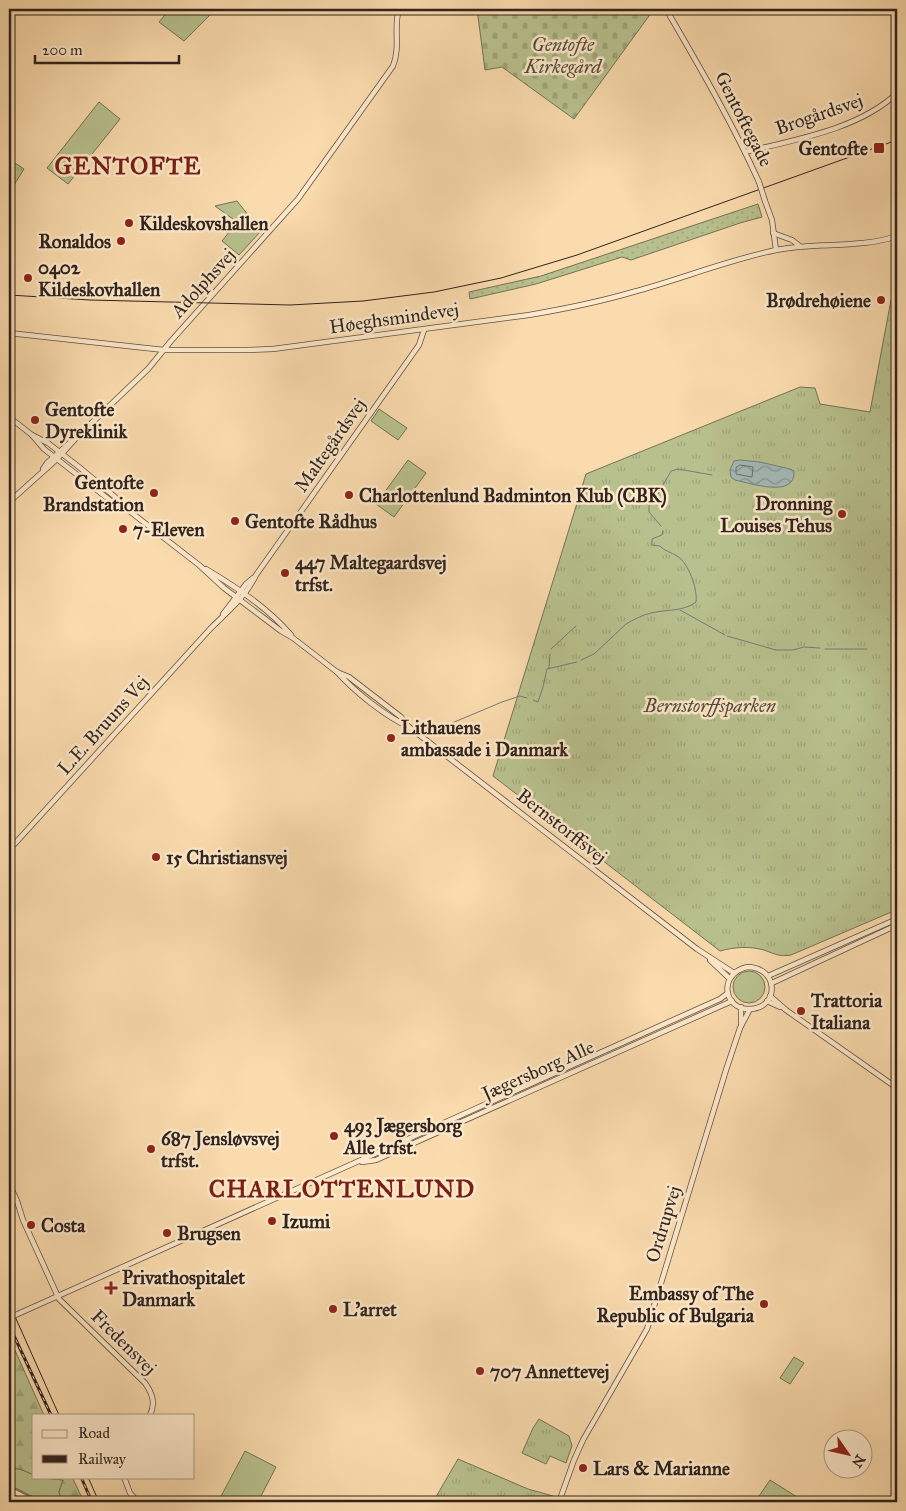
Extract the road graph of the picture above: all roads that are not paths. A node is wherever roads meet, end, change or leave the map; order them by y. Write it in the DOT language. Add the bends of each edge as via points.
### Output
graph roads {
  1 [pos="400,9"];
  2 [pos="666,9"];
  3 [pos="897,93"];
  4 [pos="745,152"];
  5 [pos="773,233"];
  6 [pos="897,236"];
  7 [pos="801,247"];
  8 [pos="776,250"];
  9 [pos="424,330"];
  10 [pos="9,333"];
  11 [pos="164,350"];
  12 [pos="9,417"];
  13 [pos="32,436"];
  14 [pos="61,453"];
  15 [pos="55,458"];
  16 [pos="9,502"];
  17 [pos="128,510"];
  18 [pos="198,565"];
  19 [pos="242,593"];
  20 [pos="238,599"];
  21 [pos="293,638"];
  22 [pos="9,850"];
  23 [pos="897,919"];
  24 [pos="897,925"];
  25 [pos="697,949"];
  26 [pos="734,973"];
  27 [pos="768,976"];
  28 [pos="729,978"];
  29 [pos="772,983"];
  30 [pos="728,993"];
  31 [pos="768,998"];
  32 [pos="732,1001"];
  33 [pos="741,1007"];
  34 [pos="750,1009"];
  35 [pos="740,1028"];
  36 [pos="897,1088"];
  37 [pos="356,1163"];
  38 [pos="9,1183"];
  39 [pos="58,1296"];
  40 [pos="9,1318"];
  41 [pos="150,1414"];
  42 [pos="124,1478"];
  43 [pos="9,1489"];
  44 [pos="34,1502"];
  45 [pos="138,1502"];
  46 [pos="559,1502"];
  1 -- 11 [label="street, Adolphsvej" via="393,66 298,199"];
  2 -- 4 [label="street, Gentoftegade" via="712,86"];
  3 -- 4 [label="street, Brogårdsvej" via="878,109 855,120 805,138"];
  4 -- 5 [label="street, Gentoftegade, bridge" via="766,201"];
  5 -- 7 [label="street"];
  5 -- 8 [label="street, Gentoftegade"];
  6 -- 7 [label="street, Høeghsmindevej" via="868,242"];
  7 -- 8 [label="street, Høeghsmindevej"];
  8 -- 9 [label="street, Høeghsmindevej" via="571,308"];
  9 -- 11 [label="street, Høeghsmindevej" via="273,349"];
  9 -- 19 [label="street, Maltegårdsvej" via="419,344"];
  10 -- 11 [label="street, Høeghsmindevej"];
  11 -- 14 [label="street, Adolphsvej"];
  12 -- 13 [label="street, Bernstorffsvej"];
  13 -- 14 [label="street, Bernstorffsvej"];
  13 -- 15 [label="street, Bernstorffsvej"];
  14 -- 15 [label="street, Adolphsvej"];
  14 -- 17 [label="street, Bernstorffsvej"];
  15 -- 16 [label="street, Adolphsvej"];
  15 -- 17 [label="street, Bernstorffsvej" via="111,501"];
  17 -- 18 [label="street, Bernstorffsvej"];
  18 -- 19 [label="street, Bernstorffsvej"];
  18 -- 20 [label="street, Bernstorffsvej"];
  19 -- 20 [label="street, L.E. Bruuns Vej"];
  19 -- 21 [label="street, Bernstorffsvej"];
  20 -- 21 [label="street, Bernstorffsvej"];
  20 -- 22 [label="street, L.E. Bruuns Vej"];
  21 -- 25 [label="street, Bernstorffsvej" via="401,717 409,727"];
  23 -- 27 [label="street"];
  24 -- 29 [label="street"];
  25 -- 26 [label="street, Bernstorffsvej"];
  25 -- 28 [label="street, Bernstorffsvej"];
  26 -- 27 [label="street" via="752,967"];
  26 -- 28 [label="street"];
  27 -- 29 [label="street"];
  28 -- 30 [label="street"];
  29 -- 31 [label="street"];
  30 -- 32 [label="street"];
  30 -- 37 [label="street, Jægersborg Alle"];
  31 -- 34 [label="street" via="762,1006"];
  31 -- 36 [label="street"];
  32 -- 33 [label="street"];
  32 -- 37 [label="street, Jægersborg Alle" via="376,1160"];
  33 -- 34 [label="street"];
  33 -- 35 [label="street, Ordrupvej"];
  34 -- 35 [label="street, Ordrupvej"];
  35 -- 46 [label="street, Ordrupvej" via="647,1329 583,1440"];
  37 -- 39 [label="street, Jægersborg Alle"];
  38 -- 39 [label="street"];
  39 -- 40 [label="street, Jægersborg Alle, bridge"];
  39 -- 41 [label="street, Fredensvej" via="145,1383 152,1393"];
  42 -- 45 [label="street" via="130,1493"];
  43 -- 44 [label="street"];
}
